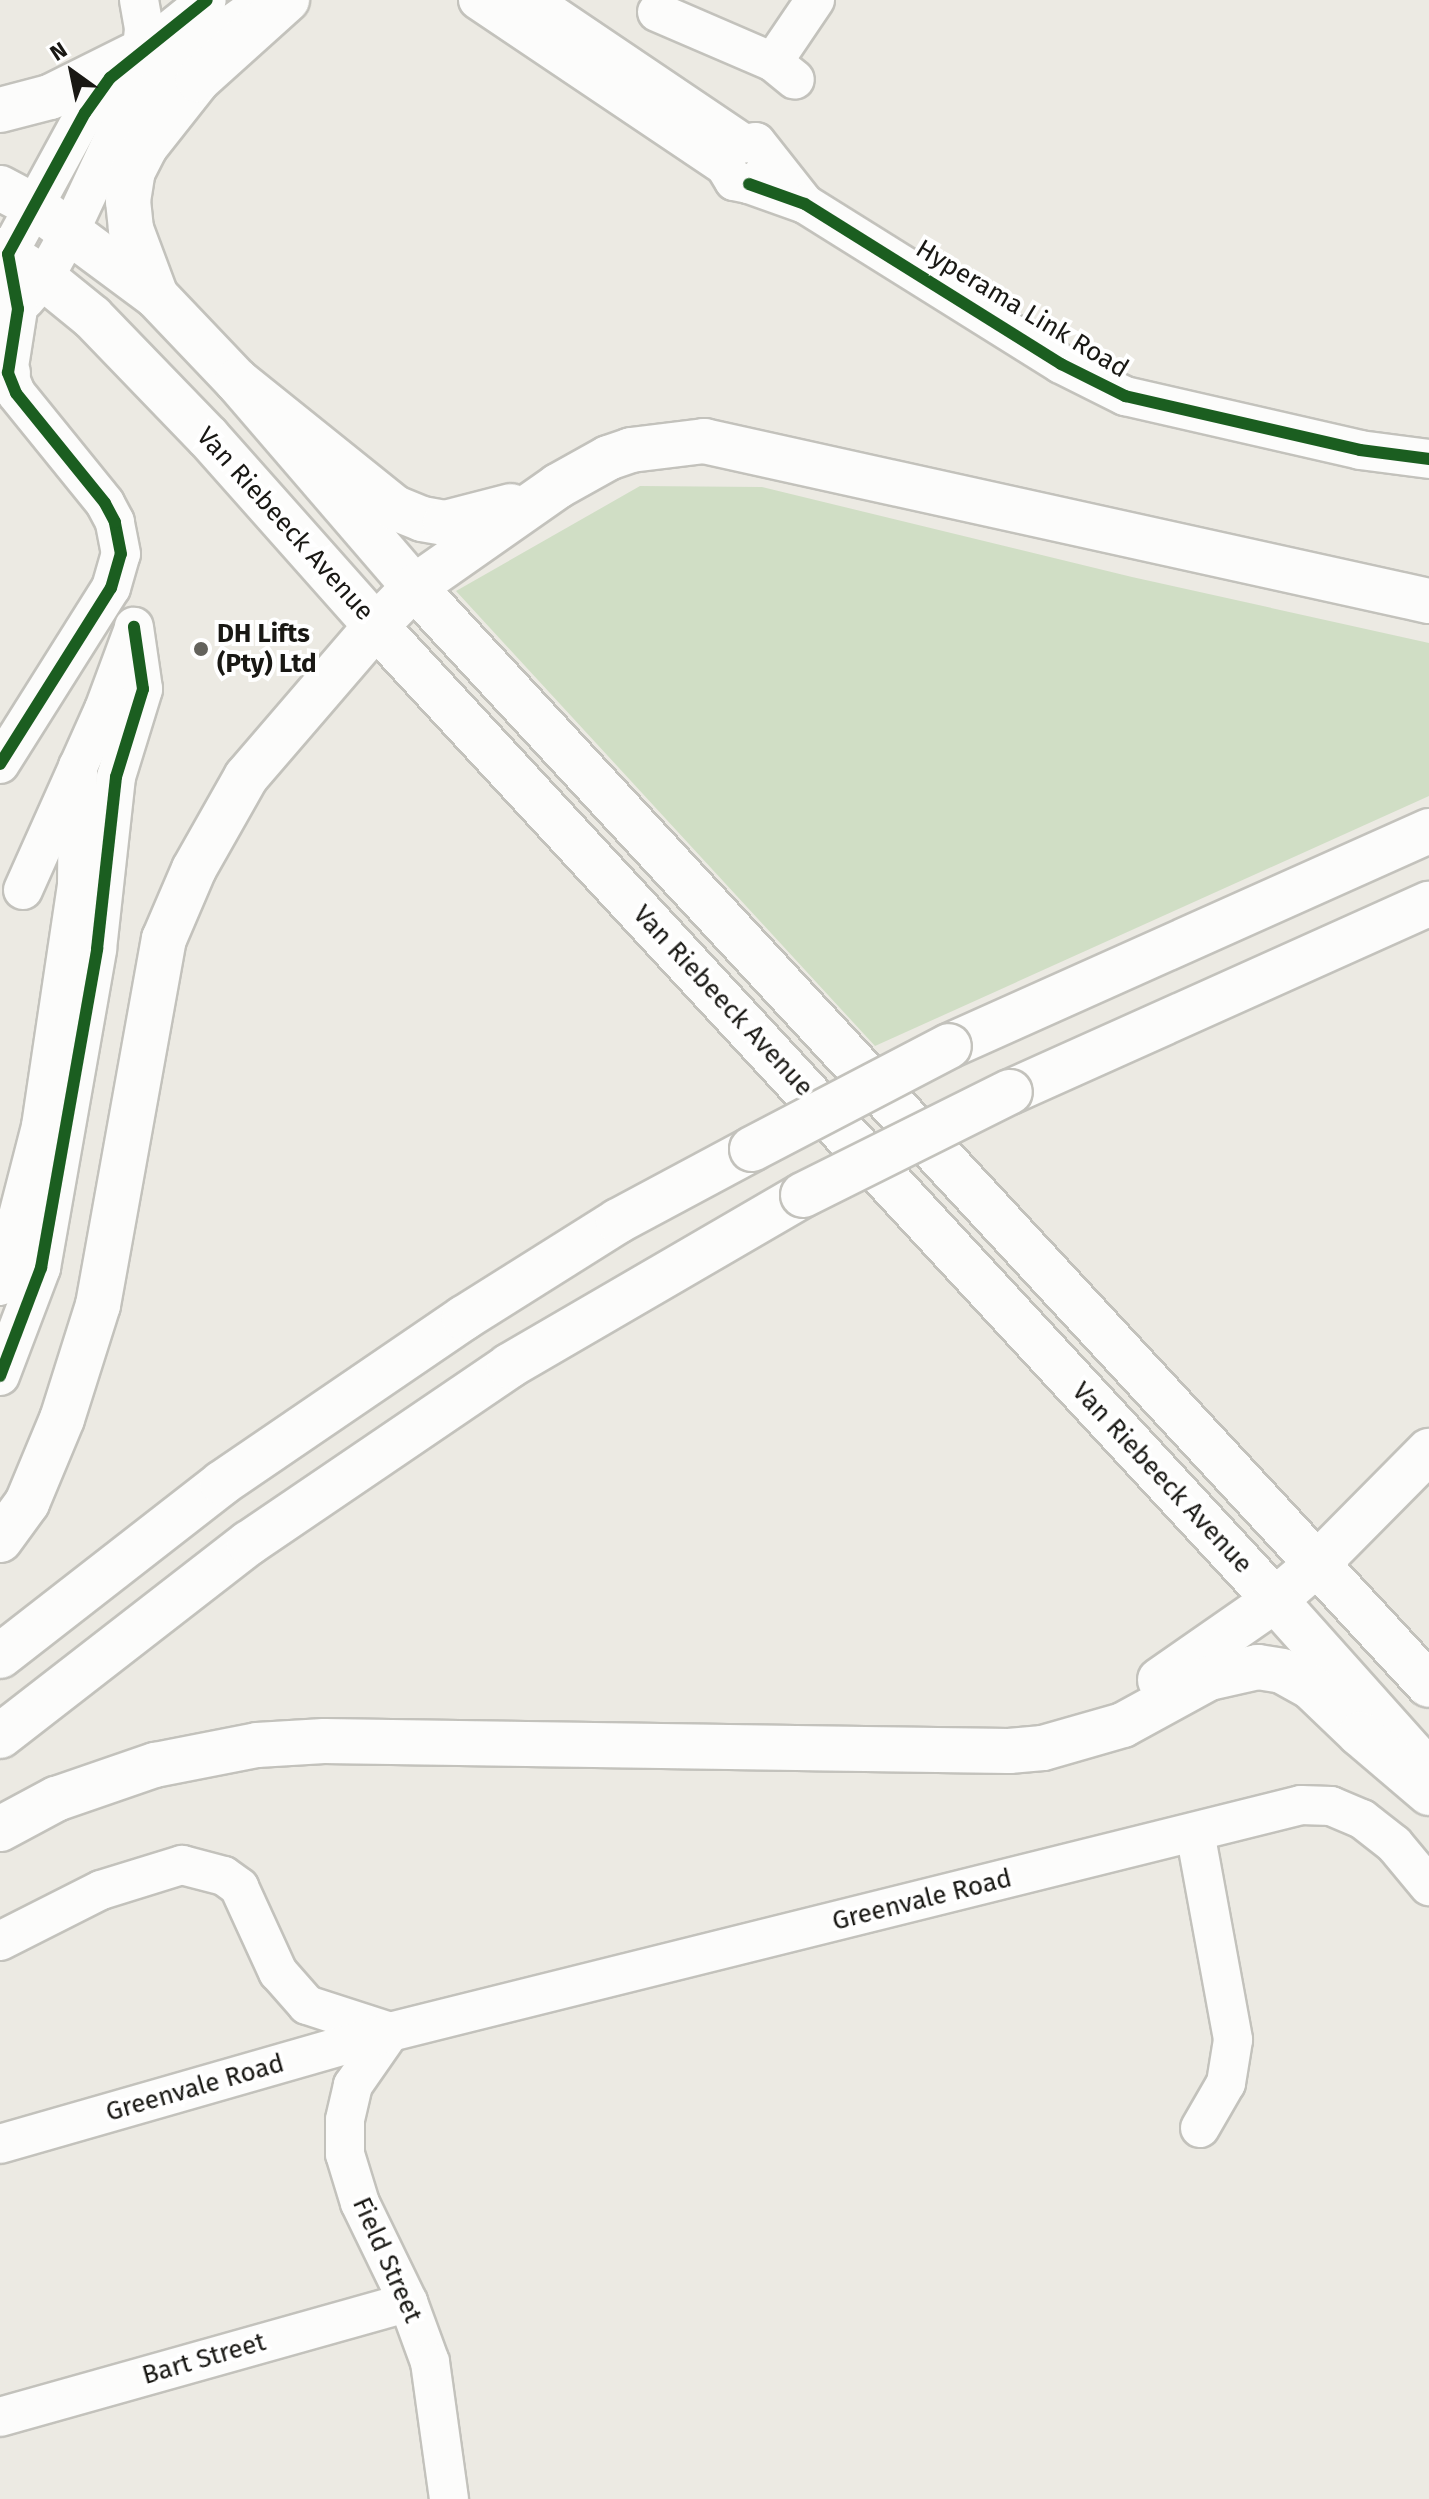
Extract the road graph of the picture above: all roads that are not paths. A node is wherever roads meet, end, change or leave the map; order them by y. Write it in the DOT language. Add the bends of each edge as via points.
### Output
graph roads {
  1 [pos="139,0"];
  2 [pos="207,0"];
  3 [pos="267,0"];
  4 [pos="287,0"];
  5 [pos="478,0"];
  6 [pos="531,0"];
  7 [pos="815,0"];
  8 [pos="661,6"];
  9 [pos="137,52"];
  10 [pos="623,64"];
  11 [pos="0,110"];
  12 [pos="746,163"];
  13 [pos="35,208"];
  14 [pos="4,252"];
  15 [pos="31,293"];
  16 [pos="156,296"];
  17 [pos="4,366"];
  18 [pos="237,381"];
  19 [pos="1429,459"];
  20 [pos="558,486"];
  21 [pos="121,554"];
  22 [pos="414,587"];
  23 [pos="1429,601"];
  24 [pos="376,626"];
  25 [pos="134,627"];
  26 [pos="2,757"];
  27 [pos="78,766"];
  28 [pos="1429,831"];
  29 [pos="23,890"];
  30 [pos="1429,904"];
  31 [pos="0,1286"];
  32 [pos="0,1376"];
  33 [pos="1429,1451"];
  34 [pos="0,1540"];
  35 [pos="1318,1563"];
  36 [pos="1275,1600"];
  37 [pos="0,1656"];
  38 [pos="1429,1685"];
  39 [pos="0,1736"];
  40 [pos="1043,1748"];
  41 [pos="1429,1772"];
  42 [pos="1429,1793"];
  43 [pos="0,1829"];
  44 [pos="1195,1832"];
  45 [pos="1429,1886"];
  46 [pos="0,1941"];
  47 [pos="390,2032"];
  48 [pos="1200,2128"];
  49 [pos="0,2144"];
  50 [pos="408,2302"];
  51 [pos="0,2417"];
  52 [pos="449,2499"];
  1 -- 9 [label="street" via="144,29"];
  2 -- 9 [label="street"];
  3 -- 13 [label="street" via="151,88"];
  4 -- 16 [label="main road" via="198,80 145,147 133,171 131,229"];
  5 -- 12 [label="street, Hyperama Link Road"];
  6 -- 10 [label="street, Hyperama Link Road"];
  7 -- 8 [label="street" via="784,71"];
  8 -- 10 [label="street"];
  9 -- 11 [label="main road" via="50,97"];
  9 -- 13 [label="street" via="85,113"];
  10 -- 12 [label="street, Hyperama Link Road"];
  12 -- 19 [label="street, Hyperama Link Road" via="1061,364 1125,396 1360,450"];
  13 -- 14 [label="street"];
  13 -- 15 [label="street"];
  13 -- 16 [label="main road, Van Riebeeck Avenue"];
  14 -- 15 [label="main road, Van Riebeeck Avenue"];
  15 -- 17 [label="street"];
  15 -- 24 [label="main road, Van Riebeeck Avenue" via="92,317 208,437"];
  16 -- 18 [label="main road, Van Riebeeck Avenue"];
  17 -- 21 [label="street" via="16,393 105,503"];
  18 -- 20 [label="main road" via="370,490 422,519 445,523 478,516"];
  18 -- 22 [label="main road, Van Riebeeck Avenue"];
  20 -- 22 [label="main road"];
  20 -- 23 [label="main road" via="631,450 704,441"];
  21 -- 25 [label="street"];
  21 -- 26 [label="street" via="111,588"];
  22 -- 24 [label="main road"];
  22 -- 35 [label="main road, Van Riebeeck Avenue"];
  24 -- 34 [label="main road" via="246,777 194,869 164,939 98,1305 39,1475 27,1503"];
  24 -- 36 [label="main road, Van Riebeeck Avenue"];
  25 -- 27 [label="street"];
  25 -- 32 [label="street" via="143,689 116,777 97,949 41,1268"];
  27 -- 29 [label="street"];
  27 -- 31 [label="street" via="75,901 41,1126"];
  28 -- 37 [label="main road, bridge" via="949,1046 618,1221 452,1326 222,1483"];
  30 -- 39 [label="main road, bridge" via="1010,1092 803,1195 655,1279 483,1384 249,1543"];
  33 -- 35 [label="main road"];
  35 -- 36 [label="main road"];
  35 -- 38 [label="main road, Van Riebeeck Avenue"];
  36 -- 40 [label="main road" via="1129,1702"];
  36 -- 41 [label="main road, Van Riebeeck Avenue"];
  40 -- 42 [label="main road" via="1123,1725 1209,1678 1258,1667 1282,1671 1311,1687"];
  40 -- 43 [label="main road" via="324,1741 257,1745 155,1765 56,1799"];
  44 -- 45 [label="street, Greenvale Road" via="1301,1805 1331,1806 1362,1819 1394,1844"];
  44 -- 47 [label="street, Greenvale Road"];
  44 -- 48 [label="street" via="1233,2040 1226,2083"];
  46 -- 47 [label="street" via="101,1890 182,1865 224,1876 239,1887 278,1972 307,2005"];
  47 -- 49 [label="street, Greenvale Road"];
  47 -- 50 [label="street, Field Street" via="353,2085 345,2154 360,2203"];
  50 -- 51 [label="street, Bart Street"];
  50 -- 52 [label="street, Field Street" via="430,2362"];
}
